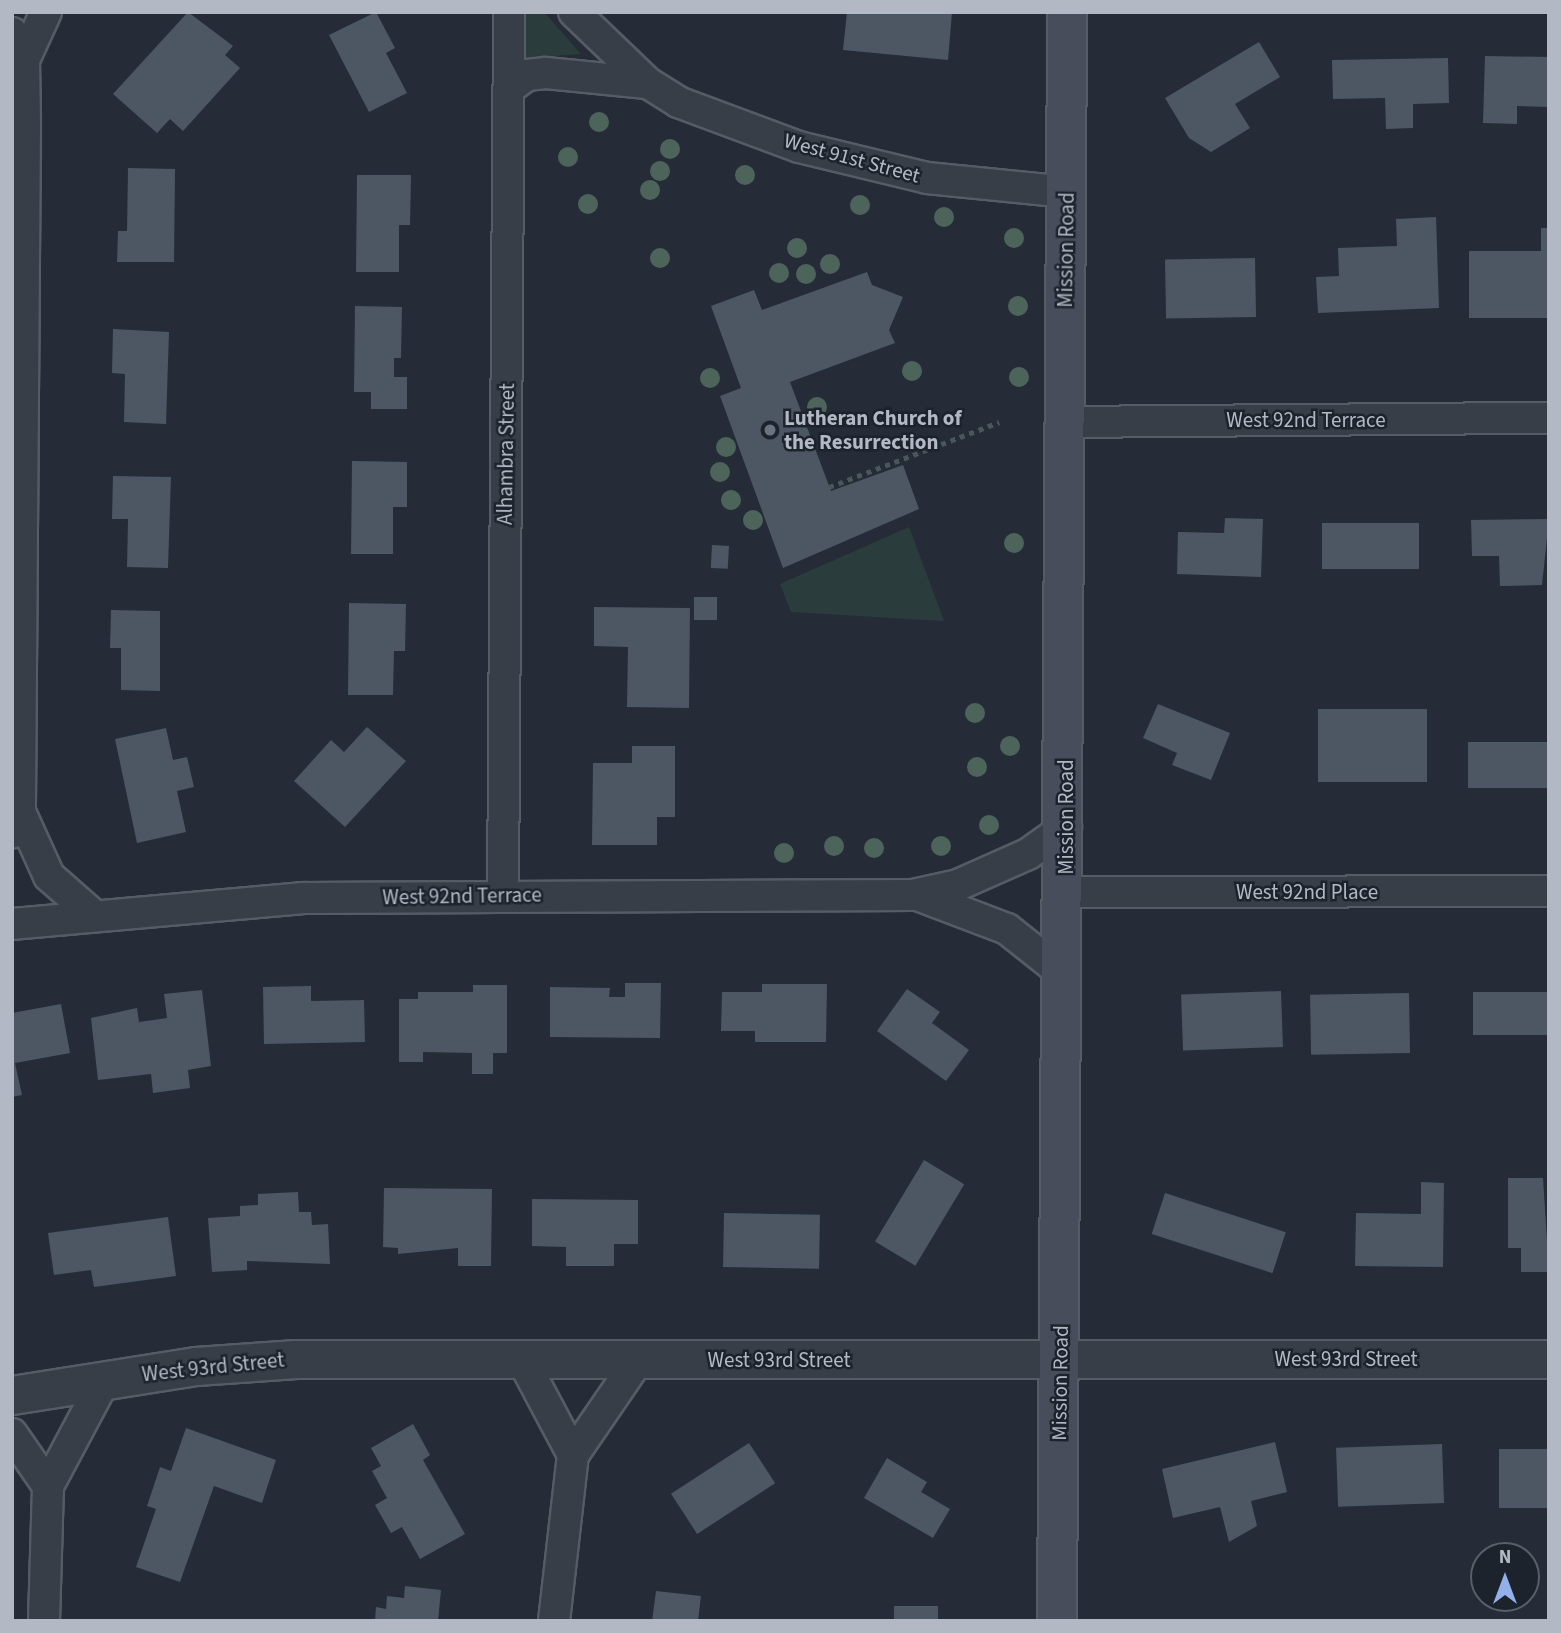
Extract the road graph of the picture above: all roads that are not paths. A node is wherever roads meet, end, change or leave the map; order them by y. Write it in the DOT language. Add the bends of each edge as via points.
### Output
graph roads {
  1 [pos="46,12"];
  2 [pos="509,12"];
  3 [pos="574,12"];
  4 [pos="1067,12"];
  5 [pos="18,47"];
  6 [pos="648,83"];
  7 [pos="509,88"];
  8 [pos="1067,192"];
  9 [pos="1549,418"];
  10 [pos="1063,422"];
  11 [pos="16,823"];
  12 [pos="1066,827"];
  13 [pos="1549,891"];
  14 [pos="1066,892"];
  15 [pos="503,895"];
  16 [pos="912,895"];
  17 [pos="90,914"];
  18 [pos="12,924"];
  19 [pos="1065,975"];
  20 [pos="522,1359"];
  21 [pos="1061,1359"];
  22 [pos="1549,1359"];
  23 [pos="638,1360"];
  24 [pos="105,1379"];
  25 [pos="12,1395"];
  26 [pos="12,1434"];
  27 [pos="573,1455"];
  28 [pos="48,1486"];
  29 [pos="44,1621"];
  30 [pos="554,1621"];
  31 [pos="1057,1621"];
  1 -- 5 [label="street"];
  2 -- 7 [label="street, Alhambra Street"];
  3 -- 6 [label="street, West 91st Street"];
  4 -- 8 [label="main road, Mission Road"];
  5 -- 11 [label="street"];
  6 -- 7 [label="street, West 91st Street" via="546,73 527,75"];
  6 -- 8 [label="street, West 91st Street" via="719,118 859,163 927,178"];
  7 -- 15 [label="street, Alhambra Street"];
  8 -- 10 [label="main road, Mission Road"];
  9 -- 10 [label="street, West 92nd Terrace"];
  10 -- 12 [label="main road, Mission Road"];
  11 -- 17 [label="street" via="49,876"];
  12 -- 14 [label="main road, Mission Road"];
  12 -- 16 [label="street, West 92nd Terrace" via="1028,854 971,879"];
  13 -- 14 [label="street, West 92nd Place"];
  14 -- 19 [label="main road, Mission Road"];
  15 -- 16 [label="street, West 92nd Terrace"];
  15 -- 17 [label="street, West 92nd Terrace" via="303,898"];
  16 -- 19 [label="street, West 92nd Terrace" via="1007,929"];
  17 -- 18 [label="street, West 92nd Terrace"];
  19 -- 21 [label="main road, Mission Road"];
  20 -- 23 [label="street, West 93rd Street"];
  20 -- 24 [label="street, West 93rd Street" via="296,1359"];
  20 -- 27 [label="street"];
  21 -- 22 [label="street, West 93rd Street"];
  21 -- 23 [label="street, West 93rd Street"];
  21 -- 31 [label="main road, Mission Road"];
  23 -- 27 [label="street"];
  24 -- 25 [label="street, West 93rd Street"];
  24 -- 28 [label="street"];
  26 -- 28 [label="street"];
  27 -- 30 [label="street"];
  28 -- 29 [label="street"];
}
